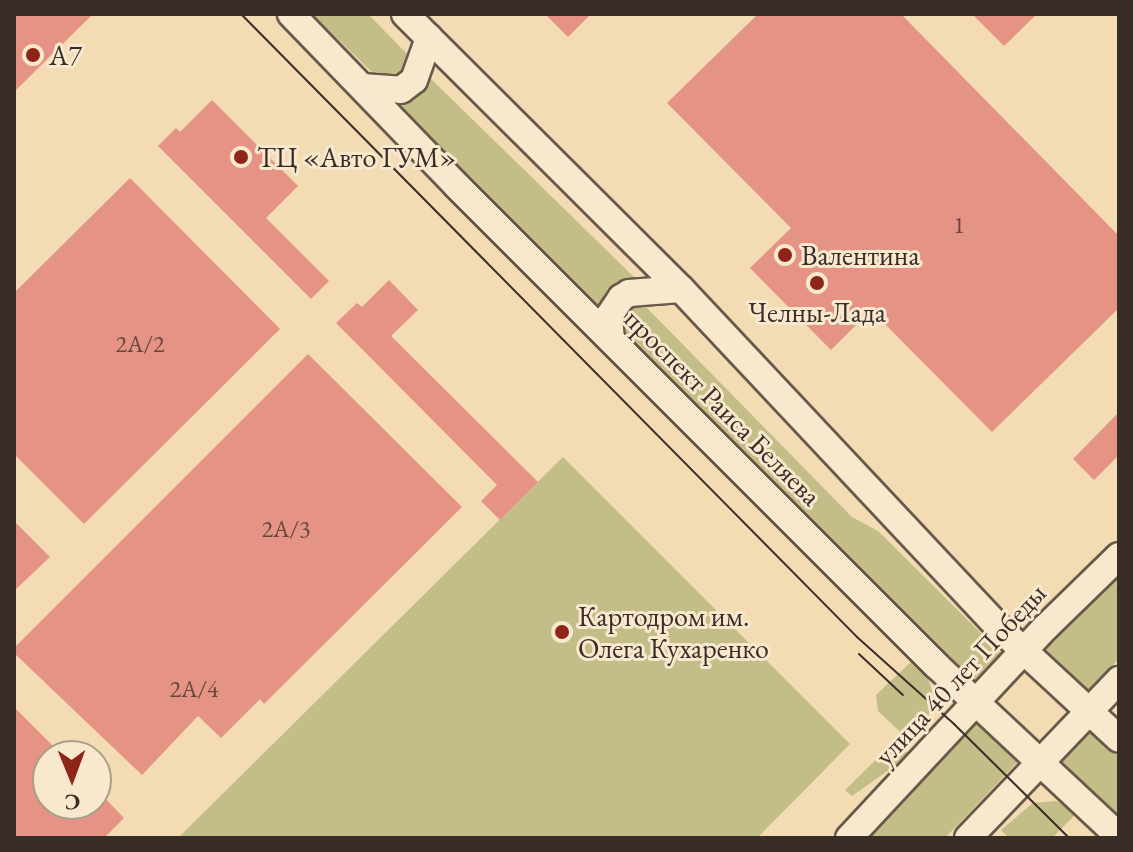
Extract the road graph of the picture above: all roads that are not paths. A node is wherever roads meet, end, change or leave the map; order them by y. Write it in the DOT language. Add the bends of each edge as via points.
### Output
graph roads {
  1 [pos="291,14"];
  2 [pos="405,14"];
  3 [pos="429,38"];
  4 [pos="362,87"];
  5 [pos="681,289"];
  6 [pos="611,340"];
  7 [pos="1119,556"];
  8 [pos="1024,651"];
  9 [pos="1119,680"];
  10 [pos="977,701"];
  11 [pos="1090,708"];
  12 [pos="1119,739"];
  13 [pos="1041,761"];
  14 [pos="1119,836"];
  15 [pos="849,838"];
  16 [pos="968,838"];
  1 -- 4 [label="street, проспект Раиса Беляева"];
  2 -- 3 [label="street, проспект Раиса Беляева"];
  3 -- 4 [label="street" via="414,80 401,90"];
  3 -- 5 [label="street, проспект Раиса Беляева"];
  4 -- 6 [label="street, проспект Раиса Беляева"];
  5 -- 6 [label="street" via="629,293 609,316"];
  5 -- 8 [label="street, проспект Раиса Беляева"];
  6 -- 10 [label="street, проспект Раиса Беляева"];
  7 -- 8 [label="street, улица 40 лет Победы"];
  8 -- 10 [label="street, улица 40 лет Победы"];
  8 -- 11 [label="street, проспект Раиса Беляева"];
  9 -- 11 [label="street"];
  10 -- 13 [label="street, проспект Раиса Беляева"];
  10 -- 15 [label="street, улица 40 лет Победы"];
  11 -- 12 [label="street, проспект Раиса Беляева"];
  11 -- 13 [label="street"];
  13 -- 14 [label="street, проспект Раиса Беляева"];
  13 -- 16 [label="street"];
}
